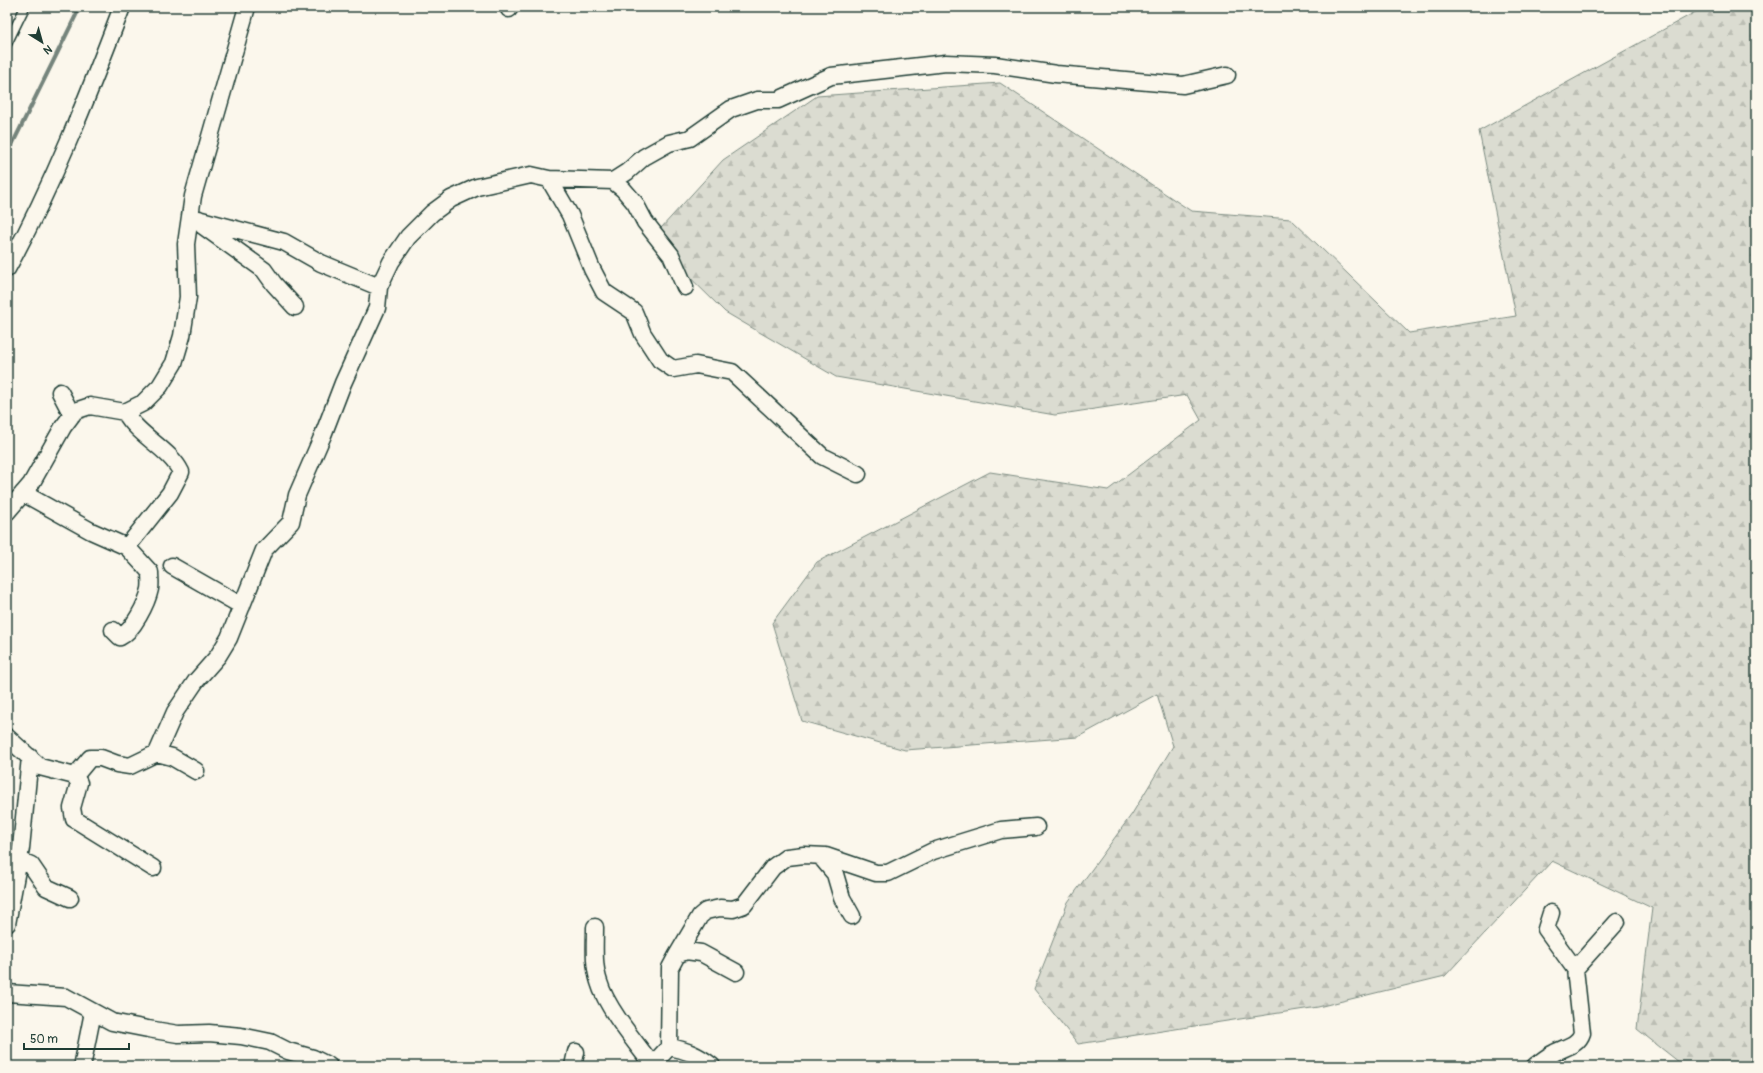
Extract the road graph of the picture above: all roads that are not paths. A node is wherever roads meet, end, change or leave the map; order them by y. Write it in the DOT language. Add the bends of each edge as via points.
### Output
graph roads {
  1 [pos="25,7"];
  2 [pos="122,7"];
  3 [pos="247,7"];
  4 [pos="7,44"];
  5 [pos="1227,75"];
  6 [pos="549,179"];
  7 [pos="612,181"];
  8 [pos="195,218"];
  9 [pos="7,269"];
  10 [pos="379,287"];
  11 [pos="685,287"];
  12 [pos="295,306"];
  13 [pos="60,392"];
  14 [pos="125,412"];
  15 [pos="72,415"];
  16 [pos="858,474"];
  17 [pos="23,493"];
  18 [pos="7,512"];
  19 [pos="127,547"];
  20 [pos="172,566"];
  21 [pos="242,606"];
  22 [pos="113,630"];
  23 [pos="7,736"];
  24 [pos="157,753"];
  25 [pos="30,757"];
  26 [pos="196,771"];
  27 [pos="75,776"];
  28 [pos="1036,827"];
  29 [pos="820,856"];
  30 [pos="19,860"];
  31 [pos="153,868"];
  32 [pos="70,898"];
  33 [pos="1551,913"];
  34 [pos="852,916"];
  35 [pos="1617,922"];
  36 [pos="7,924"];
  37 [pos="595,926"];
  38 [pos="677,955"];
  39 [pos="1575,969"];
  40 [pos="736,972"];
  41 [pos="7,993"];
  42 [pos="94,1012"];
  43 [pos="669,1047"];
  44 [pos="83,1062"];
  45 [pos="648,1064"];
  46 [pos="329,1066"];
  47 [pos="712,1066"];
  48 [pos="1535,1066"];
  1 -- 4 [label="lane"];
  2 -- 9 [label="street" via="97,74 47,191"];
  3 -- 8 [label="street" via="193,196"];
  5 -- 7 [label="street" via="1183,85 1056,74 995,65 946,63 831,76 778,100 757,100 731,109 690,138 668,143 644,157"];
  6 -- 7 [label="street"];
  6 -- 10 [label="street" via="531,175 477,187 451,199 432,213 408,237 391,262"];
  6 -- 16 [label="street" via="570,215 604,292 634,312 643,334 660,360 673,369 696,365 732,372 822,456"];
  7 -- 11 [label="street" via="635,203 645,222 672,255"];
  8 -- 10 [label="street" via="284,242 321,263"];
  8 -- 12 [label="street" via="264,270"];
  8 -- 14 [label="street" via="186,244 188,297 182,336 174,363 160,386 143,403"];
  10 -- 21 [label="street" via="377,308 297,495 291,522 264,550"];
  13 -- 15 [label="street"];
  14 -- 15 [label="street" via="90,406 75,411"];
  14 -- 19 [label="street" via="132,424 167,455 181,472 170,493"];
  15 -- 17 [label="street"];
  17 -- 18 [label="street"];
  17 -- 19 [label="street" via="91,531"];
  19 -- 22 [label="street" via="150,572 150,588 127,634 120,637"];
  20 -- 21 [label="street"];
  21 -- 24 [label="street" via="229,638 218,656 174,712"];
  23 -- 25 [label="street"];
  24 -- 26 [label="street" via="172,757"];
  24 -- 27 [label="street" via="130,766 101,758 90,758"];
  25 -- 27 [label="street" via="40,767"];
  25 -- 30 [label="street"];
  27 -- 31 [label="street" via="79,783 72,808 74,819"];
  28 -- 29 [label="street" via="1001,830 933,851 888,873 876,874"];
  29 -- 34 [label="street" via="835,874 842,898"];
  29 -- 38 [label="street" via="787,857 773,868 744,905 733,909 706,911 700,916"];
  30 -- 32 [label="street" via="30,865 46,887"];
  30 -- 36 [label="street"];
  33 -- 39 [label="street" via="1546,928"];
  35 -- 39 [label="street"];
  37 -- 45 [label="street" via="594,960 599,983"];
  38 -- 40 [label="street" via="686,951 701,953"];
  38 -- 43 [label="street" via="670,968"];
  39 -- 48 [label="street" via="1582,1033 1580,1039 1573,1045 1552,1053"];
  41 -- 42 [label="street" via="66,996"];
  42 -- 44 [label="street"];
  42 -- 46 [label="street" via="112,1022 148,1029 178,1034 241,1036 270,1042"];
  43 -- 45 [label="street" via="657,1060"];
  43 -- 47 [label="street" via="693,1054"];
}
